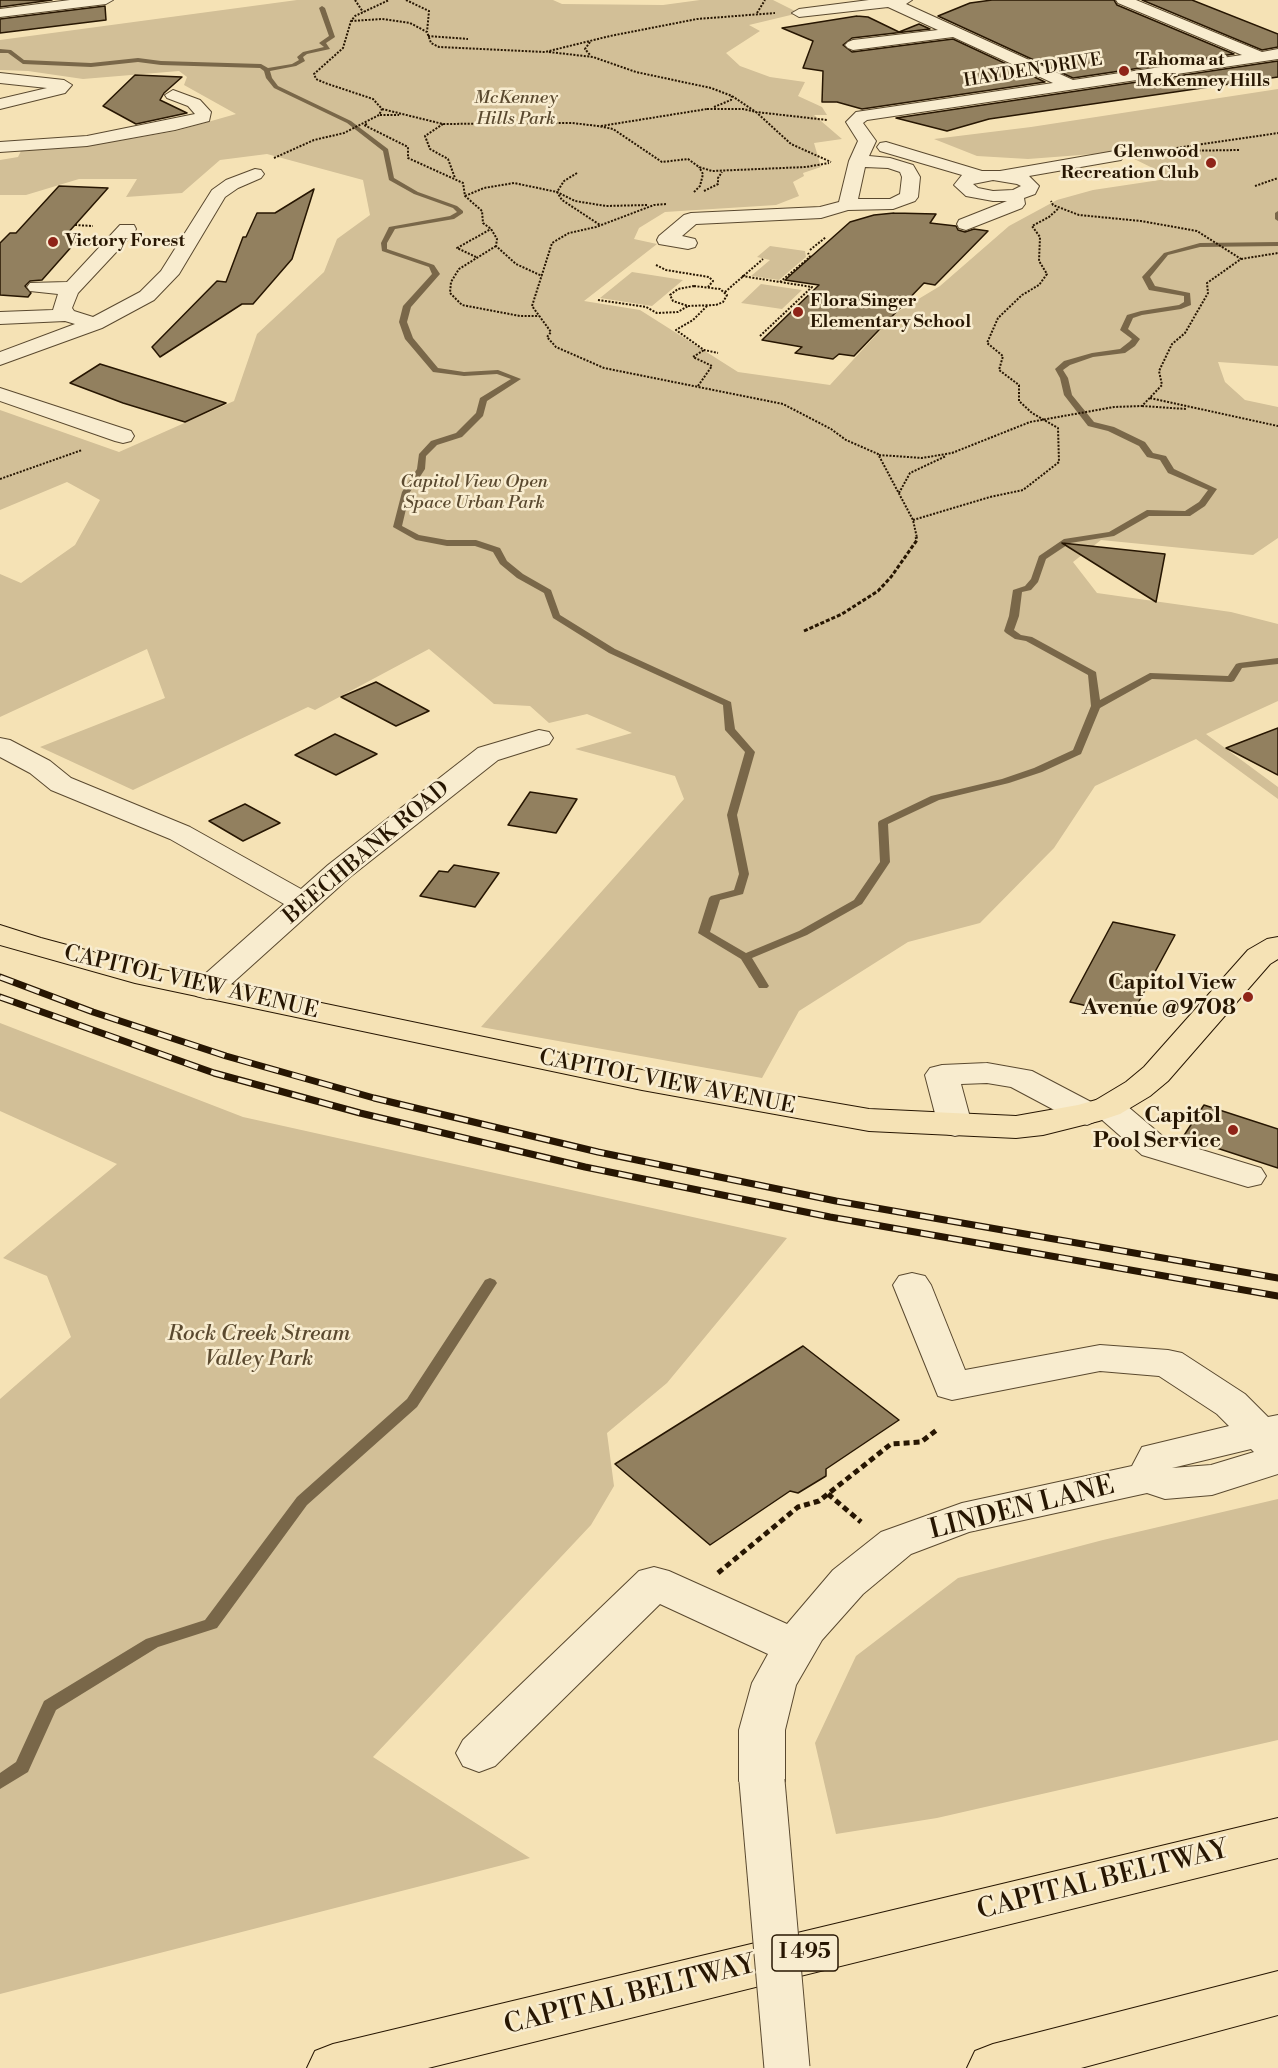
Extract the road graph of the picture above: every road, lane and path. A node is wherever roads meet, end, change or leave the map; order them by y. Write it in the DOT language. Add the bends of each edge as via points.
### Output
graph roads {
  1 [pos="355,0"];
  2 [pos="390,0"];
  3 [pos="406,0"];
  4 [pos="765,0"];
  5 [pos="1123,0"];
  6 [pos="95,1"];
  7 [pos="897,1"];
  8 [pos="363,12"];
  9 [pos="0,13"];
  10 [pos="799,13"];
  11 [pos="757,14"];
  12 [pos="351,21"];
  13 [pos="954,32"];
  14 [pos="427,34"];
  15 [pos="468,39"];
  16 [pos="592,40"];
  17 [pos="853,45"];
  18 [pos="545,52"];
  19 [pos="1278,54"];
  20 [pos="1261,56"];
  21 [pos="593,57"];
  22 [pos="0,78"];
  23 [pos="1071,85"];
  24 [pos="173,95"];
  25 [pos="732,96"];
  26 [pos="0,104"];
  27 [pos="382,109"];
  28 [pos="707,109"];
  29 [pos="756,112"];
  30 [pos="407,114"];
  31 [pos="379,115"];
  32 [pos="374,118"];
  33 [pos="834,121"];
  34 [pos="443,124"];
  35 [pos="598,126"];
  36 [pos="1278,133"];
  37 [pos="867,141"];
  38 [pos="0,147"];
  39 [pos="1239,150"];
  40 [pos="1161,151"];
  41 [pos="1140,154"];
  42 [pos="1115,156"];
  43 [pos="272,159"];
  44 [pos="858,161"];
  45 [pos="1061,164"];
  46 [pos="699,167"];
  47 [pos="1126,171"];
  48 [pos="722,172"];
  49 [pos="577,173"];
  50 [pos="255,174"];
  51 [pos="1004,175"];
  52 [pos="978,176"];
  53 [pos="1278,178"];
  54 [pos="456,179"];
  55 [pos="1255,186"];
  56 [pos="557,192"];
  57 [pos="1015,195"];
  58 [pos="465,196"];
  59 [pos="670,203"];
  60 [pos="1051,203"];
  61 [pos="654,205"];
  62 [pos="847,205"];
  63 [pos="1059,208"];
  64 [pos="966,224"];
  65 [pos="600,225"];
  66 [pos="127,229"];
  67 [pos="491,229"];
  68 [pos="827,236"];
  69 [pos="93,242"];
  70 [pos="113,243"];
  71 [pos="688,243"];
  72 [pos="496,246"];
  73 [pos="1278,254"];
  74 [pos="476,257"];
  75 [pos="763,259"];
  76 [pos="1240,259"];
  77 [pos="542,276"];
  78 [pos="742,276"];
  79 [pos="780,282"];
  80 [pos="37,287"];
  81 [pos="72,288"];
  82 [pos="725,292"];
  83 [pos="598,300"];
  84 [pos="688,306"];
  85 [pos="707,306"];
  86 [pos="66,315"];
  87 [pos="539,316"];
  88 [pos="0,318"];
  89 [pos="95,324"];
  90 [pos="760,336"];
  91 [pos="704,350"];
  92 [pos="718,353"];
  93 [pos="0,359"];
  94 [pos="698,386"];
  95 [pos="0,394"];
  96 [pos="1150,398"];
  97 [pos="1142,406"];
  98 [pos="1198,410"];
  99 [pos="1047,420"];
  100 [pos="1278,426"];
  101 [pos="123,436"];
  102 [pos="89,448"];
  103 [pos="952,453"];
  104 [pos="878,454"];
  105 [pos="0,479"];
  106 [pos="899,493"];
  107 [pos="914,520"];
  108 [pos="804,631"];
  109 [pos="539,738"];
  110 [pos="0,746"];
  111 [pos="303,902"];
  112 [pos="0,934"];
  113 [pos="1278,946"];
  114 [pos="207,989"];
  115 [pos="1097,1111"];
  116 [pos="955,1125"];
  117 [pos="1248,1176"];
  118 [pos="912,1285"];
  119 [pos="938,1429"];
  120 [pos="1274,1443"];
  121 [pos="828,1494"];
  122 [pos="866,1527"];
  123 [pos="687,1598"];
  124 [pos="795,1647"];
  125 [pos="479,1753"];
  126 [pos="1278,1838"];
  127 [pos="1278,1993"];
  128 [pos="333,2068"];
  129 [pos="787,2068"];
  130 [pos="993,2068"];
  1 -- 8 [label="path"];
  2 -- 8 [label="path"];
  3 -- 14 [label="path" via="429,11"];
  4 -- 11 [label="path"];
  5 -- 20 [label="street"];
  6 -- 9 [label="street"];
  7 -- 10 [label="street"];
  7 -- 13 [label="street"];
  8 -- 12 [label="path"];
  10 -- 11 [label="path"];
  11 -- 16 [label="path" via="697,19"];
  12 -- 14 [label="path" via="397,20"];
  12 -- 27 [label="path" via="343,48 314,74 316,79 373,99"];
  13 -- 17 [label="street"];
  13 -- 23 [label="street"];
  14 -- 15 [label="path"];
  14 -- 18 [label="path" via="431,43 439,47"];
  16 -- 18 [label="path"];
  16 -- 21 [label="path" via="585,50"];
  18 -- 21 [label="path"];
  19 -- 20 [label="street, HAYDEN DRIVE"];
  20 -- 23 [label="street, HAYDEN DRIVE"];
  21 -- 25 [label="path"];
  22 -- 26 [label="street" via="64,85 59,90"];
  23 -- 37 [label="street, HAYDEN DRIVE" via="862,116 854,122"];
  24 -- 38 [label="street" via="194,103 203,117 87,141"];
  25 -- 28 [label="path"];
  25 -- 29 [label="path"];
  27 -- 30 [label="path"];
  27 -- 31 [label="path"];
  28 -- 29 [label="path"];
  28 -- 35 [label="path"];
  29 -- 33 [label="path"];
  29 -- 48 [label="path" via="791,144 832,162"];
  30 -- 31 [label="path"];
  30 -- 34 [label="path"];
  31 -- 32 [label="path"];
  32 -- 43 [label="path"];
  32 -- 54 [label="path" via="378,119 364,125 408,147 408,158"];
  34 -- 35 [label="path"];
  34 -- 54 [label="path" via="425,136 430,149 448,159"];
  35 -- 46 [label="path" via="613,129 662,162 688,159"];
  36 -- 40 [label="path"];
  37 -- 44 [label="street"];
  37 -- 52 [label="street"];
  39 -- 40 [label="path"];
  40 -- 41 [label="path"];
  42 -- 45 [label="street"];
  44 -- 62 [label="street"];
  44 -- 62 [label="street" via="890,163 911,173 909,197 893,204"];
  45 -- 47 [label="street" via="1085,177"];
  45 -- 51 [label="street"];
  46 -- 48 [label="path"];
  46 -- 48 [label="path" via="703,174 700,186 690,196 718,184"];
  49 -- 56 [label="path" via="564,181"];
  50 -- 89 [label="street" via="218,194 169,274 147,296"];
  51 -- 52 [label="street"];
  51 -- 57 [label="street" via="1030,186"];
  52 -- 57 [label="street" via="964,181 966,189 982,194"];
  53 -- 55 [label="path"];
  54 -- 58 [label="path" via="463,183"];
  56 -- 58 [label="path" via="514,183"];
  56 -- 61 [label="path" via="575,201 606,206"];
  56 -- 65 [label="path" via="567,204"];
  57 -- 64 [label="street" via="1016,204"];
  58 -- 67 [label="path" via="482,211 483,224"];
  59 -- 61 [label="path"];
  60 -- 63 [label="path"];
  61 -- 65 [label="path"];
  62 -- 71 [label="street" via="821,212 691,219 666,240"];
  63 -- 76 [label="path" via="1079,215 1197,231"];
  63 -- 99 [label="path" via="1032,225 1040,237 1039,261 1047,274 998,318 987,343 1003,356 999,370 1019,385 1019,401"];
  65 -- 77 [label="path" via="569,233 552,243"];
  66 -- 70 [label="street"];
  67 -- 72 [label="path"];
  67 -- 74 [label="path" via="457,248"];
  68 -- 79 [label="path" via="809,251 810,257"];
  69 -- 70 [label="street"];
  70 -- 81 [label="street"];
  72 -- 74 [label="path"];
  72 -- 77 [label="path" via="516,264"];
  73 -- 76 [label="path"];
  74 -- 87 [label="path" via="459,269 451,282 450,293 462,305"];
  75 -- 78 [label="path"];
  76 -- 96 [label="path" via="1207,283 1208,293 1185,333 1172,344 1159,371 1162,385"];
  77 -- 87 [label="path" via="532,306"];
  78 -- 79 [label="path"];
  78 -- 82 [label="path"];
  79 -- 90 [label="path" via="812,287"];
  80 -- 81 [label="street"];
  81 -- 86 [label="street" via="62,308"];
  82 -- 84 [label="path" via="694,286 670,295 673,301"];
  82 -- 85 [label="path" via="723,302"];
  83 -- 84 [label="path" via="668,314"];
  84 -- 85 [label="path"];
  85 -- 91 [label="path" via="676,330"];
  86 -- 88 [label="street"];
  86 -- 89 [label="street"];
  87 -- 94 [label="path" via="556,347 604,368"];
  89 -- 93 [label="street"];
  91 -- 92 [label="path"];
  91 -- 94 [label="path" via="693,357 712,366"];
  94 -- 104 [label="path" via="783,404"];
  95 -- 101 [label="street"];
  96 -- 97 [label="path"];
  96 -- 98 [label="path"];
  97 -- 98 [label="path"];
  97 -- 99 [label="path" via="1114,407"];
  98 -- 100 [label="path"];
  99 -- 103 [label="path" via="1030,422"];
  99 -- 107 [label="path" via="1059,429 1059,462 1023,490"];
  102 -- 105 [label="path"];
  103 -- 104 [label="path" via="921,458"];
  103 -- 106 [label="path" via="910,473"];
  104 -- 106 [label="path"];
  106 -- 107 [label="path"];
  107 -- 108 [label="path" via="917,540 878,591 842,614"];
  109 -- 111 [label="street, BEECHBANK ROAD" via="488,754"];
  110 -- 111 [label="street" via="40,767 61,784 180,833"];
  111 -- 114 [label="street, BEECHBANK ROAD"];
  112 -- 114 [label="main road, CAPITOL VIEW AVENUE" via="146,976"];
  113 -- 115 [label="main road, CAPITOL VIEW AVENUE" via="1259,957 1156,1074 1138,1089"];
  114 -- 116 [label="main road, CAPITOL VIEW AVENUE" via="755,1101 869,1120"];
  115 -- 116 [label="main road, CAPITOL VIEW AVENUE" via="1016,1127"];
  115 -- 116 [label="street" via="1020,1078 987,1073 942,1076"];
  115 -- 117 [label="street" via="1154,1147"];
  118 -- 120 [label="street" via="952,1386 1101,1358 1168,1363 1231,1404"];
  119 -- 121 [label="path" via="921,1442 891,1444"];
  120 -- 124 [label="street, LINDEN LANE" via="1212,1480 1165,1484 1148,1478 962,1518 896,1543 848,1582"];
  121 -- 122 [label="path"];
  121 -- 123 [label="path" via="798,1507"];
  123 -- 124 [label="street"];
  123 -- 125 [label="street" via="654,1583"];
  124 -- 129 [label="street, LINDEN LANE, bridge" via="774,1683 762,1730 762,1781"];
  126 -- 128 [label="main road, CAPITAL BELTWAY / I 495"];
  127 -- 130 [label="main road"];
}
